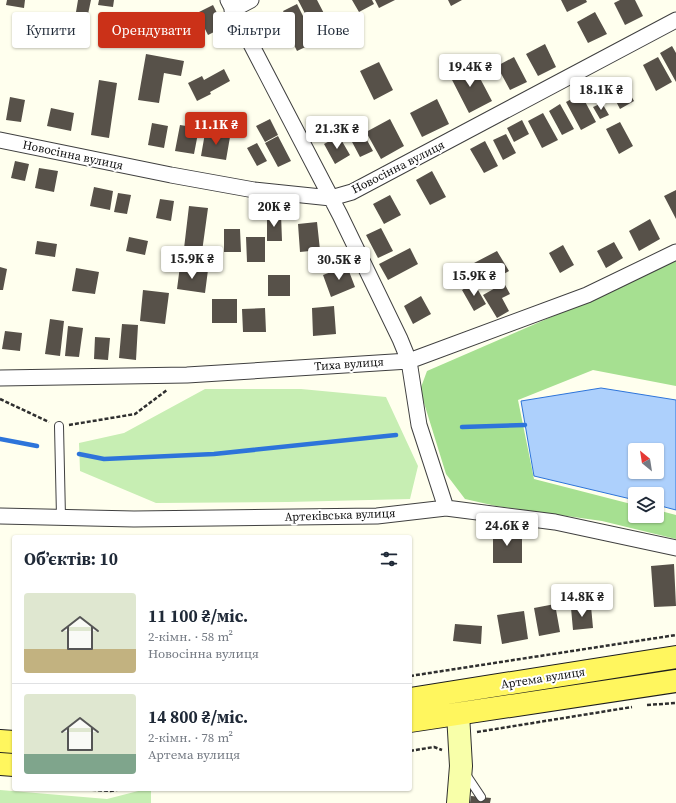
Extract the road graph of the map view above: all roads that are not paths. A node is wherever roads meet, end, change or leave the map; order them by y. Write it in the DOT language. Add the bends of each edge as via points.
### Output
graph roads {
  1 [pos="251,0"];
  2 [pos="230,5"];
  3 [pos="676,20"];
  4 [pos="0,140"];
  5 [pos="331,198"];
  6 [pos="676,252"];
  7 [pos="409,360"];
  8 [pos="0,378"];
  9 [pos="59,426"];
  10 [pos="446,508"];
  11 [pos="0,516"];
  12 [pos="61,517"];
  13 [pos="676,548"];
  14 [pos="676,657"];
  15 [pos="676,681"];
  16 [pos="412,699"];
  17 [pos="458,714"];
  18 [pos="412,721"];
  19 [pos="0,741"];
  20 [pos="12,742"];
  21 [pos="453,760"];
  22 [pos="0,764"];
  23 [pos="12,765"];
  24 [pos="481,797"];
  25 [pos="458,803"];
  1 -- 2 [label="street"];
  2 -- 5 [label="street"];
  3 -- 5 [label="street, Новосінна вулиця" via="352,192"];
  4 -- 5 [label="street, Новосінна вулиця" via="254,190"];
  5 -- 7 [label="street"];
  6 -- 7 [label="street, Тиха вулиця" via="588,295"];
  7 -- 8 [label="street, Тиха вулиця" via="187,375"];
  7 -- 10 [label="street" via="419,425"];
  9 -- 12 [label="lane"];
  10 -- 12 [label="street, Артеківська вулиця" via="377,516 134,519"];
  10 -- 13 [label="street, Артеківська вулиця" via="555,522"];
  11 -- 12 [label="street, Артеківська вулиця"];
  14 -- 16 [label="main road, Артема вулиця"];
  15 -- 17 [label="main road, Артема вулиця"];
  17 -- 18 [label="main road, Артема вулиця"];
  17 -- 21 [label="street" via="451,745"];
  19 -- 20 [label="main road"];
  21 -- 24 [label="lane"];
  21 -- 25 [label="street"];
  22 -- 23 [label="main road"];
}
